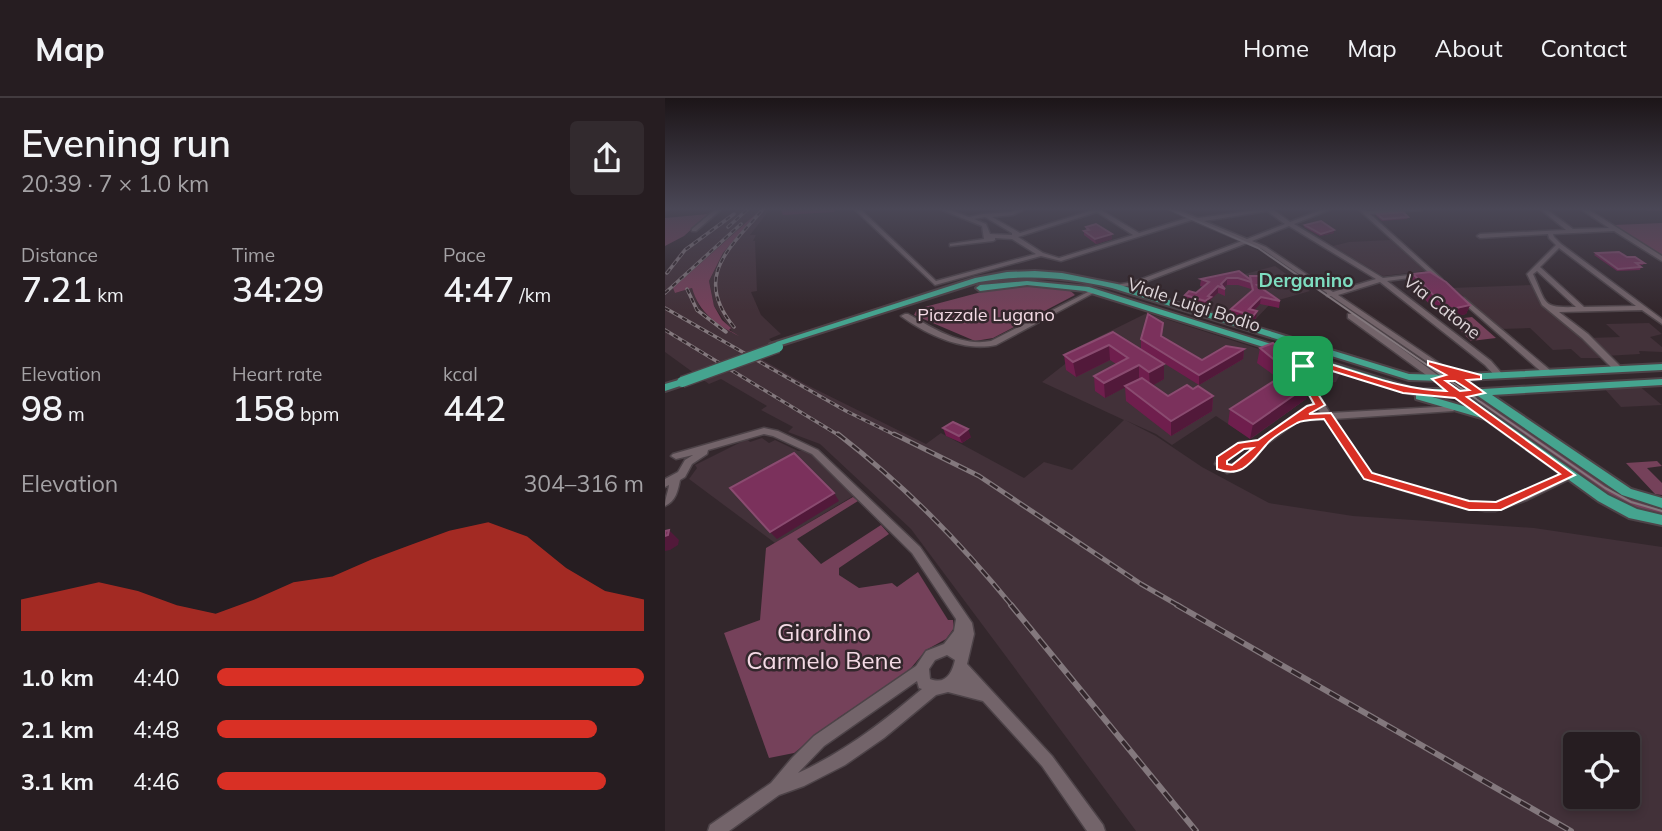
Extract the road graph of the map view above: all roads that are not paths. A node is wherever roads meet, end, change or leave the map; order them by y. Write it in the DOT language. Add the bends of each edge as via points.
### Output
graph roads {
  1 [pos="892,242"];
  2 [pos="966,242"];
  3 [pos="1025,242"];
  4 [pos="1115,242"];
  5 [pos="1231,242"];
  6 [pos="1242,242"];
  7 [pos="1247,242"];
  8 [pos="1259,242"];
  9 [pos="1319,242"];
  10 [pos="1397,242"];
  11 [pos="1556,242"];
  12 [pos="1635,242"];
  13 [pos="952,245"];
  14 [pos="1559,245"];
  15 [pos="1229,247"];
  16 [pos="1259,248"];
  17 [pos="1041,254"];
  18 [pos="1662,259"];
  19 [pos="1536,268"];
  20 [pos="1431,273"];
  21 [pos="964,279"];
  22 [pos="1381,280"];
  23 [pos="1065,285"];
  24 [pos="1117,286"];
  25 [pos="1078,288"];
  26 [pos="1104,288"];
  27 [pos="1135,288"];
  28 [pos="1094,291"];
  29 [pos="1327,295"];
  30 [pos="923,299"];
  31 [pos="1079,299"];
  32 [pos="1644,308"];
  33 [pos="1582,309"];
  34 [pos="1551,310"];
  35 [pos="905,316"];
  36 [pos="1662,321"];
  37 [pos="777,346"];
  38 [pos="1293,356"];
  39 [pos="1313,362"];
  40 [pos="1432,363"];
  41 [pos="1420,364"];
  42 [pos="1662,367"];
  43 [pos="1298,368"];
  44 [pos="1618,369"];
  45 [pos="1548,373"];
  46 [pos="1500,376"];
  47 [pos="1409,377"];
  48 [pos="1477,377"];
  49 [pos="1457,378"];
  50 [pos="1436,379"];
  51 [pos="681,380"];
  52 [pos="1662,382"];
  53 [pos="665,386"];
  54 [pos="1403,390"];
  55 [pos="1505,391"];
  56 [pos="1480,393"];
  57 [pos="1458,394"];
  58 [pos="1320,405"];
  59 [pos="1453,408"];
  60 [pos="1503,408"];
  61 [pos="1327,416"];
  62 [pos="1297,418"];
  63 [pos="1491,419"];
  64 [pos="723,443"];
  65 [pos="1260,444"];
  66 [pos="676,456"];
  67 [pos="665,458"];
  68 [pos="688,462"];
  69 [pos="1569,475"];
  70 [pos="670,481"];
  71 [pos="667,497"];
  72 [pos="1659,502"];
  73 [pos="1662,520"];
  74 [pos="961,615"];
  75 [pos="948,649"];
  76 [pos="961,662"];
  77 [pos="921,670"];
  78 [pos="940,687"];
  79 [pos="984,694"];
  80 [pos="809,751"];
  81 [pos="824,770"];
  82 [pos="776,788"];
  83 [pos="716,831"];
  84 [pos="1097,831"];
  1 -- 21 [label="street" via="935,283"];
  2 -- 13 [label="street"];
  3 -- 17 [label="street"];
  4 -- 17 [label="street" via="1060,260"];
  5 -- 15 [label="street"];
  6 -- 15 [label="street"];
  7 -- 16 [label="street"];
  8 -- 16 [label="street"];
  9 -- 22 [label="street, Via Catone"];
  10 -- 20 [label="street"];
  11 -- 14 [label="street"];
  12 -- 18 [label="street"];
  14 -- 19 [label="street"];
  14 -- 32 [label="street"];
  15 -- 16 [label="street"];
  15 -- 27 [label="street"];
  16 -- 29 [label="street"];
  17 -- 21 [label="street"];
  19 -- 33 [label="street"];
  19 -- 34 [label="street" via="1530,274"];
  20 -- 22 [label="street"];
  20 -- 45 [label="street"];
  21 -- 24 [label="main road" via="1041,273"];
  21 -- 30 [label="main road"];
  22 -- 29 [label="street"];
  22 -- 46 [label="street, Via Catone"];
  23 -- 25 [label="main road"];
  23 -- 26 [label="main road"];
  23 -- 30 [label="main road" via="1001,284"];
  24 -- 26 [label="main road"];
  24 -- 27 [label="main road, Viale Luigi Bodio"];
  25 -- 28 [label="main road"];
  25 -- 31 [label="street"];
  26 -- 28 [label="main road"];
  27 -- 47 [label="main road, Viale Luigi Bodio"];
  28 -- 31 [label="street"];
  28 -- 38 [label="main road, Viale Luigi Bodio"];
  29 -- 40 [label="street"];
  29 -- 41 [label="street"];
  30 -- 37 [label="main road"];
  31 -- 35 [label="street" via="981,346 968,345"];
  32 -- 33 [label="street"];
  32 -- 36 [label="street"];
  33 -- 34 [label="street"];
  34 -- 44 [label="street"];
  37 -- 51 [label="main road, bridge"];
  38 -- 39 [label="main road, Viale Luigi Bodio"];
  38 -- 43 [label="street"];
  39 -- 43 [label="street"];
  39 -- 54 [label="main road, Viale Luigi Bodio"];
  40 -- 48 [label="street"];
  40 -- 49 [label="street"];
  41 -- 47 [label="street" via="1419,371"];
  41 -- 50 [label="street"];
  42 -- 44 [label="main road"];
  43 -- 58 [label="street"];
  44 -- 45 [label="main road"];
  45 -- 46 [label="main road"];
  46 -- 48 [label="main road, Viale Luigi Bodio"];
  47 -- 50 [label="main road, Viale Luigi Bodio"];
  48 -- 49 [label="main road, Viale Luigi Bodio"];
  49 -- 50 [label="main road, Viale Luigi Bodio"];
  49 -- 56 [label="main road"];
  50 -- 57 [label="main road"];
  51 -- 53 [label="main road"];
  52 -- 55 [label="main road"];
  54 -- 57 [label="main road"];
  54 -- 59 [label="main road"];
  55 -- 56 [label="main road"];
  55 -- 60 [label="street"];
  56 -- 57 [label="main road"];
  56 -- 60 [label="main road"];
  57 -- 63 [label="main road"];
  58 -- 61 [label="street"];
  58 -- 62 [label="street"];
  59 -- 61 [label="street"];
  59 -- 63 [label="main road"];
  60 -- 72 [label="main road" via="1627,492"];
  61 -- 62 [label="street"];
  61 -- 69 [label="street" via="1368,476 1469,505 1497,506"];
  62 -- 65 [label="street"];
  63 -- 69 [label="main road"];
  64 -- 66 [label="street"];
  64 -- 68 [label="street"];
  64 -- 74 [label="street" via="768,431 812,449 913,547"];
  66 -- 67 [label="street"];
  66 -- 68 [label="street"];
  68 -- 70 [label="street" via="687,469"];
  69 -- 73 [label="main road" via="1612,503 1641,517"];
  70 -- 71 [label="street"];
  74 -- 75 [label="street" via="960,633"];
  74 -- 76 [label="street" via="968,631"];
  75 -- 76 [label="street"];
  75 -- 77 [label="street" via="931,654"];
  76 -- 78 [label="street" via="954,680"];
  76 -- 79 [label="street"];
  77 -- 78 [label="street" via="922,681"];
  77 -- 80 [label="street"];
  78 -- 79 [label="street"];
  78 -- 81 [label="street"];
  79 -- 84 [label="street" via="1047,761"];
  80 -- 81 [label="street" via="809,765"];
  80 -- 82 [label="street"];
  81 -- 82 [label="street"];
  82 -- 83 [label="street"];
}
